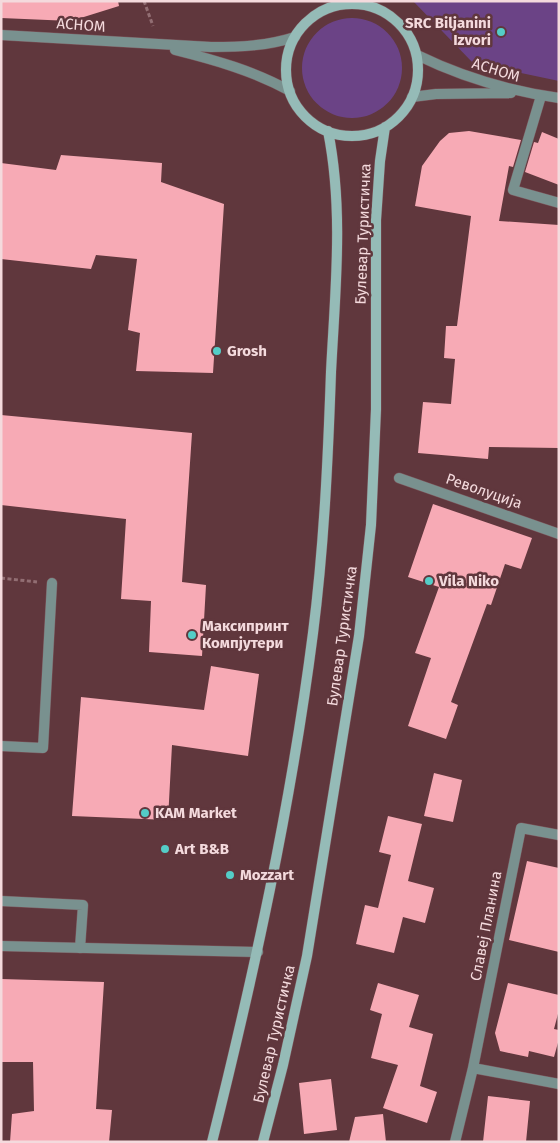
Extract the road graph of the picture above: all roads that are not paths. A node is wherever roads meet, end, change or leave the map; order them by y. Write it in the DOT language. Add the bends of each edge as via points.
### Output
graph roads {
  1 [pos="322,6"];
  2 [pos="380,6"];
  3 [pos="1,35"];
  4 [pos="295,37"];
  5 [pos="160,46"];
  6 [pos="417,55"];
  7 [pos="290,91"];
  8 [pos="522,93"];
  9 [pos="541,96"];
  10 [pos="412,98"];
  11 [pos="559,98"];
  12 [pos="386,127"];
  13 [pos="328,132"];
  14 [pos="559,203"];
  15 [pos="399,478"];
  16 [pos="559,534"];
  17 [pos="52,583"];
  18 [pos="1,746"];
  19 [pos="559,835"];
  20 [pos="1,901"];
  21 [pos="1,946"];
  22 [pos="80,948"];
  23 [pos="258,952"];
  24 [pos="473,1068"];
  25 [pos="559,1084"];
  26 [pos="212,1142"];
  27 [pos="263,1142"];
  28 [pos="455,1142"];
  1 -- 2 [label="main road"];
  1 -- 4 [label="main road"];
  2 -- 6 [label="main road" via="410,37"];
  3 -- 5 [label="street, АСНОМ"];
  4 -- 5 [label="street, АСНОМ" via="246,47"];
  4 -- 7 [label="main road" via="288,54 286,73"];
  5 -- 7 [label="street, АСНОМ" via="223,62"];
  6 -- 8 [label="street, АСНОМ" via="447,70"];
  6 -- 10 [label="main road" via="418,77"];
  7 -- 13 [label="main road" via="299,108"];
  8 -- 9 [label="street"];
  8 -- 10 [label="street, АСНОМ" via="436,94"];
  9 -- 11 [label="street"];
  9 -- 14 [label="street" via="513,190"];
  10 -- 12 [label="main road"];
  12 -- 13 [label="main road" via="367,134 347,136"];
  12 -- 27 [label="main road, Булевар Туристичка" via="376,220 376,409 371,525 359,636 307,956"];
  13 -- 23 [label="main road, Булевар Туристичка" via="338,206 323,529 313,634"];
  15 -- 16 [label="street, Револуција"];
  17 -- 18 [label="street" via="43,748"];
  19 -- 24 [label="street, Славеј Планина" via="521,828"];
  20 -- 22 [label="street" via="82,905"];
  21 -- 22 [label="street"];
  22 -- 23 [label="street"];
  23 -- 26 [label="main road, Булевар Туристичка"];
  24 -- 25 [label="street"];
  24 -- 28 [label="street, Славеј Планина"];
}
